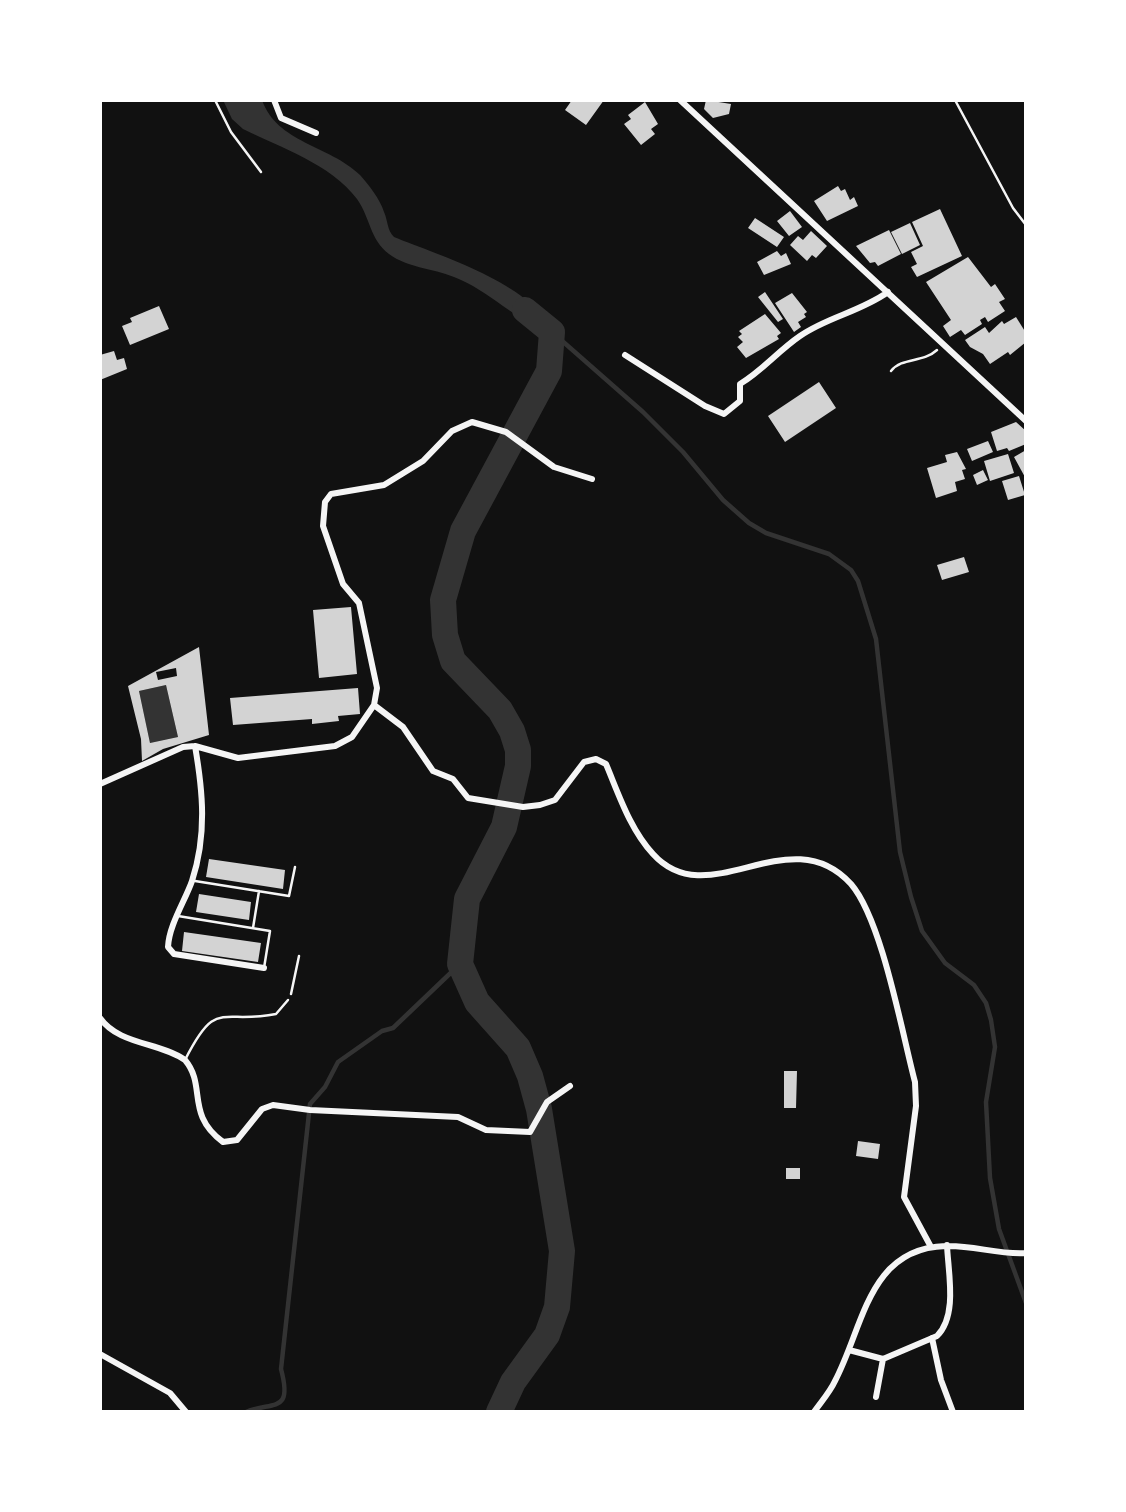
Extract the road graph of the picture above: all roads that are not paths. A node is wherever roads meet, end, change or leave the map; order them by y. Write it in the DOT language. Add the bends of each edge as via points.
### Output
graph roads {
  1 [pos="274,100"];
  2 [pos="680,100"];
  3 [pos="316,133"];
  4 [pos="888,292"];
  5 [pos="625,355"];
  6 [pos="1026,421"];
  7 [pos="592,479"];
  8 [pos="374,705"];
  9 [pos="195,746"];
  10 [pos="100,784"];
  11 [pos="295,867"];
  12 [pos="192,881"];
  13 [pos="259,891"];
  14 [pos="178,916"];
  15 [pos="253,928"];
  16 [pos="264,968"];
  17 [pos="288,1000"];
  18 [pos="100,1017"];
  19 [pos="185,1060"];
  20 [pos="570,1086"];
  21 [pos="947,1245"];
  22 [pos="931,1247"];
  23 [pos="1026,1253"];
  24 [pos="932,1338"];
  25 [pos="849,1350"];
  26 [pos="100,1354"];
  27 [pos="883,1359"];
  28 [pos="876,1397"];
  29 [pos="186,1412"];
  30 [pos="814,1412"];
  31 [pos="953,1412"];
  1 -- 3 [label="street" via="281,118"];
  2 -- 4 [label="street"];
  4 -- 5 [label="street" via="866,307 800,335 740,384 740,401 724,414 705,407"];
  4 -- 6 [label="street"];
  7 -- 8 [label="street" via="554,467 506,432 472,422 452,430 422,461 384,485 331,494 325,502 323,526 344,584 359,603 377,688"];
  8 -- 9 [label="street" via="352,737 335,746 238,758"];
  8 -- 22 [label="street" via="403,727 433,771 453,779 468,797 523,807 555,800 584,762 596,759 606,764 630,820 654,855 675,870 708,877 791,857 831,866 852,886 875,931 915,1082 904,1197"];
  9 -- 10 [label="street" via="183,747"];
  9 -- 12 [label="street" via="204,799"];
  11 -- 13 [label="lane" via="289,897"];
  12 -- 13 [label="lane"];
  12 -- 14 [label="street"];
  13 -- 15 [label="lane"];
  14 -- 15 [label="lane"];
  14 -- 16 [label="street" via="169,942 174,954"];
  15 -- 16 [label="lane" via="270,931"];
  17 -- 19 [label="lane" via="276,1014 212,1020"];
  18 -- 19 [label="street" via="106,1026 133,1040"];
  19 -- 20 [label="street" via="193,1075 198,1113 223,1142 237,1140 262,1109 273,1105 458,1117 486,1130 530,1132 547,1102"];
  21 -- 22 [label="street"];
  21 -- 23 [label="street"];
  21 -- 24 [label="street" via="947,1321"];
  22 -- 25 [label="street" via="907,1253 890,1266 874,1287"];
  24 -- 27 [label="street"];
  24 -- 31 [label="street"];
  25 -- 27 [label="street"];
  25 -- 30 [label="street"];
  26 -- 29 [label="street" via="170,1393"];
  27 -- 28 [label="street"];
}
